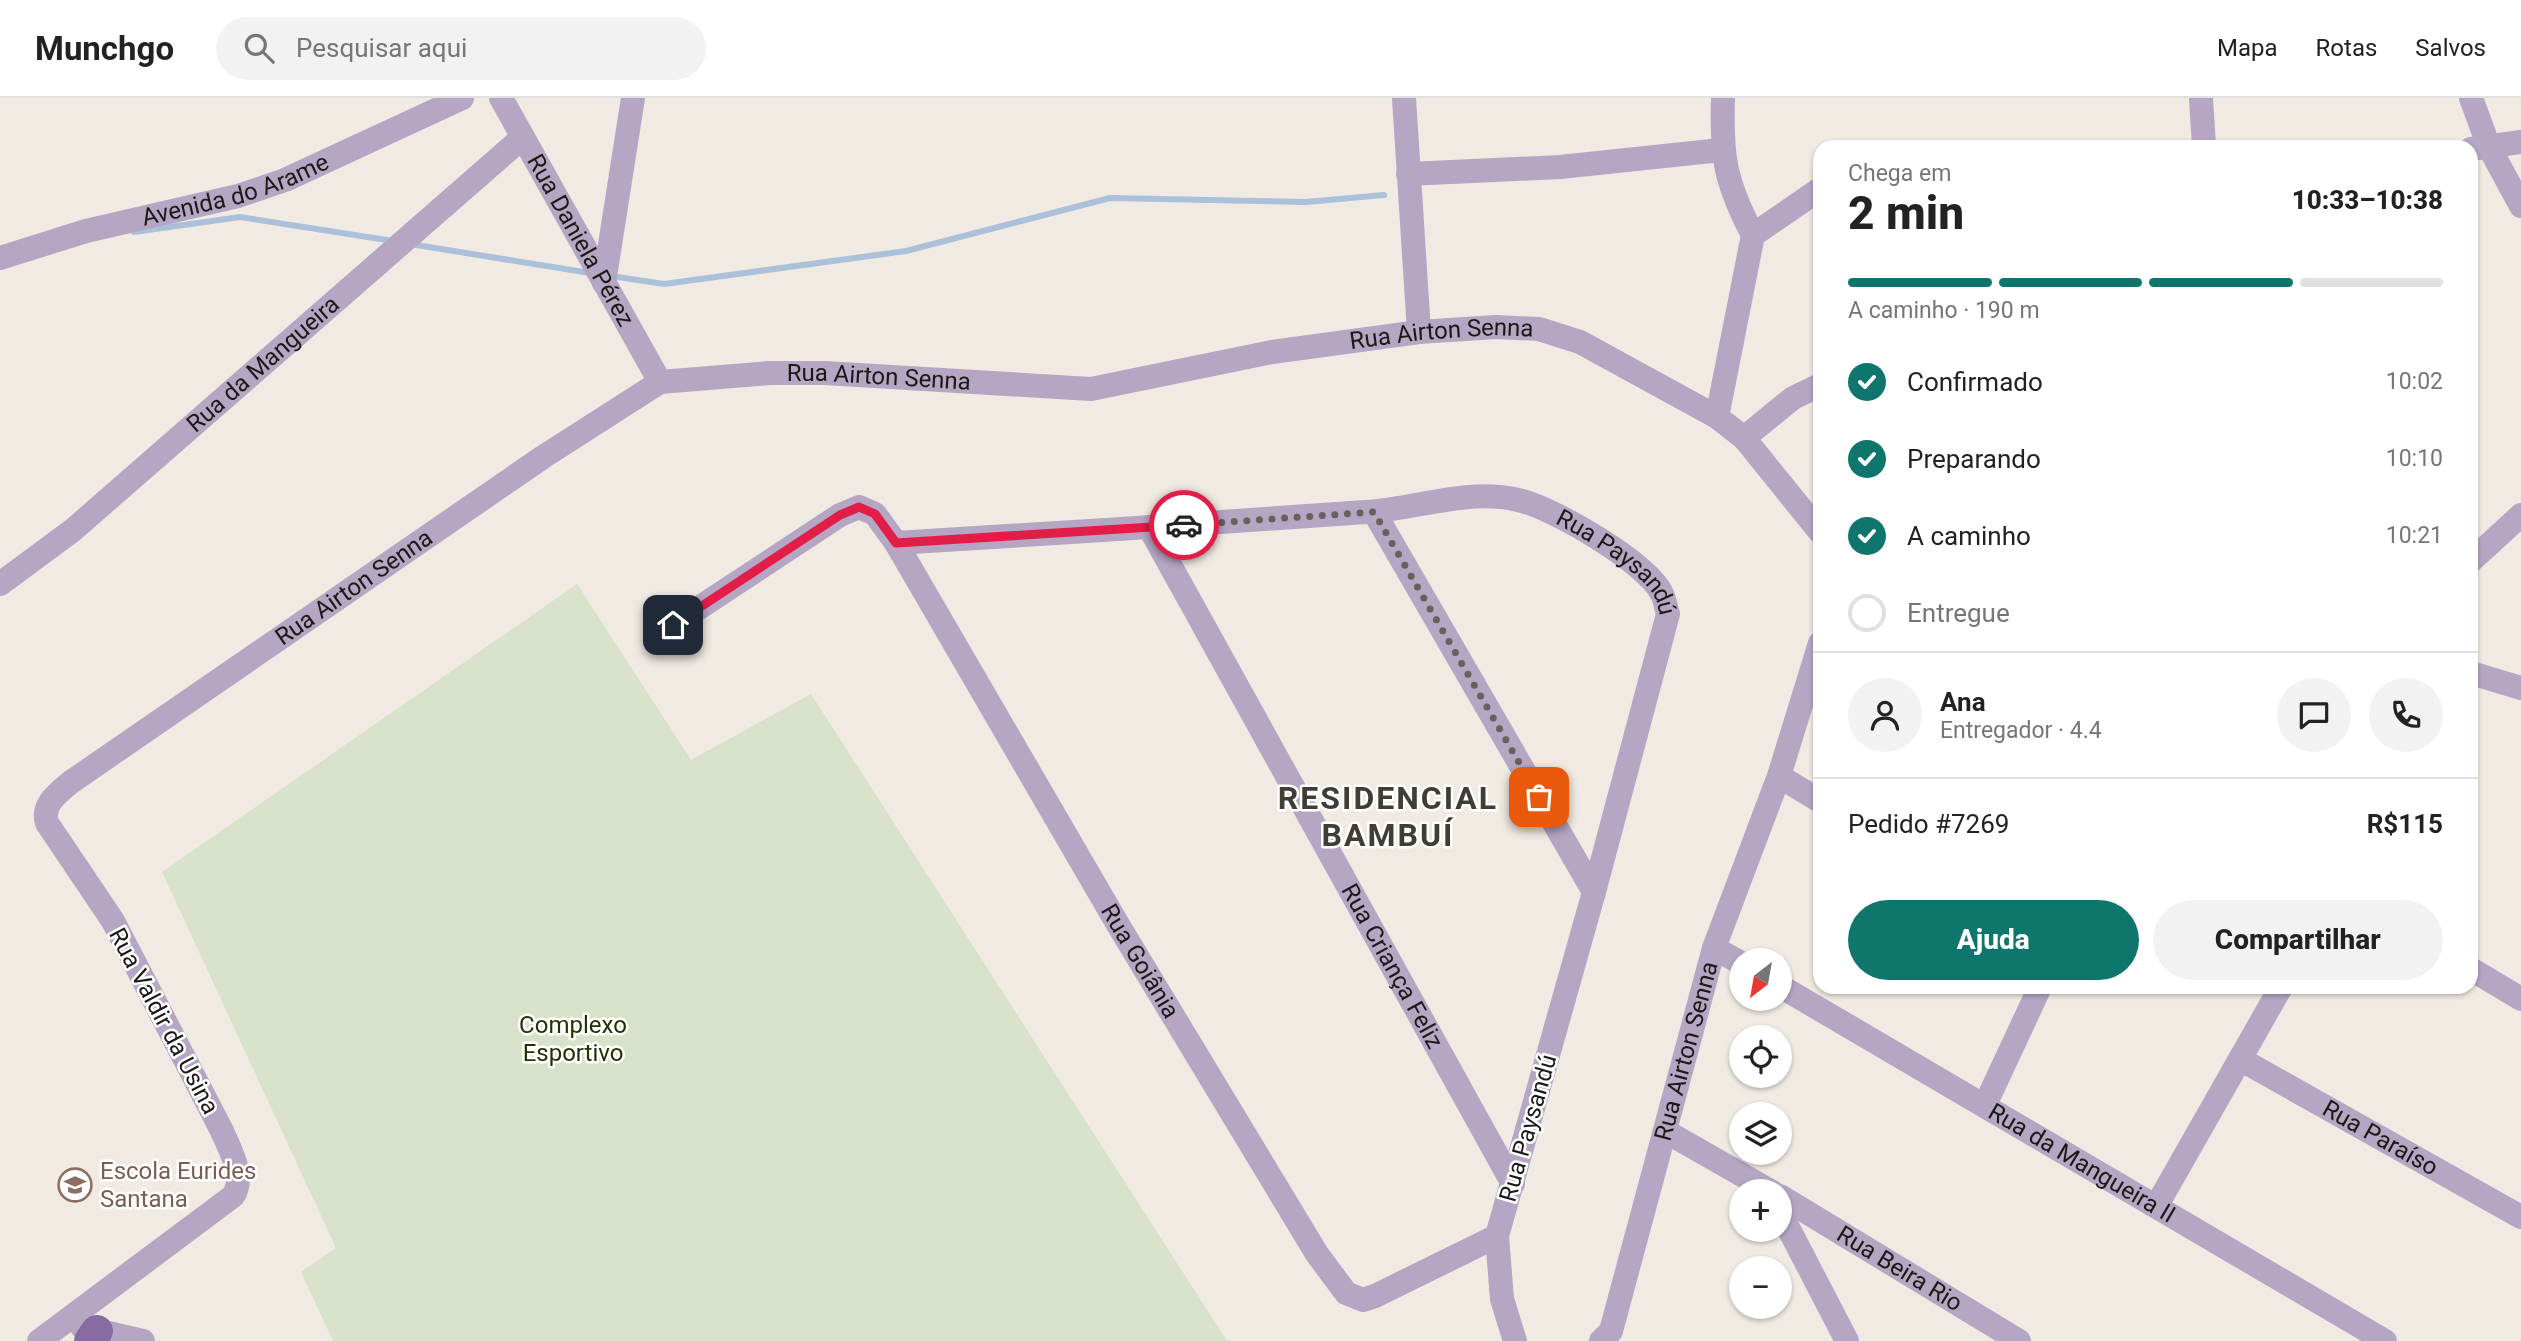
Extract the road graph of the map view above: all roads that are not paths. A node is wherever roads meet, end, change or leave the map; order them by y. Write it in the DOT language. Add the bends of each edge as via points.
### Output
graph roads {
  1 [pos="461,98"];
  2 [pos="501,98"];
  3 [pos="633,98"];
  4 [pos="1404,98"];
  5 [pos="1723,98"];
  6 [pos="2201,98"];
  7 [pos="2471,98"];
  8 [pos="522,138"];
  9 [pos="2204,140"];
  10 [pos="2521,142"];
  11 [pos="2480,148"];
  12 [pos="1721,150"];
  13 [pos="1408,174"];
  14 [pos="1813,195"];
  15 [pos="2521,206"];
  16 [pos="1753,235"];
  17 [pos="0,258"];
  18 [pos="602,274"];
  19 [pos="1419,332"];
  20 [pos="660,382"];
  21 [pos="1813,388"];
  22 [pos="1717,417"];
  23 [pos="1744,438"];
  24 [pos="1374,512"];
  25 [pos="2521,515"];
  26 [pos="1813,523"];
  27 [pos="1149,527"];
  28 [pos="896,543"];
  29 [pos="2478,555"];
  30 [pos="0,584"];
  31 [pos="673,625"];
  32 [pos="1813,666"];
  33 [pos="2478,675"];
  34 [pos="2521,688"];
  35 [pos="1779,776"];
  36 [pos="1813,797"];
  37 [pos="67,854"];
  38 [pos="1594,892"];
  39 [pos="1714,948"];
  40 [pos="1729,956"];
  41 [pos="2478,973"];
  42 [pos="1792,993"];
  43 [pos="2037,994"];
  44 [pos="2277,994"];
  45 [pos="2521,999"];
  46 [pos="2241,1059"];
  47 [pos="1985,1105"];
  48 [pos="1665,1131"];
  49 [pos="1749,1179"];
  50 [pos="1513,1184"];
  51 [pos="1792,1204"];
  52 [pos="2157,1205"];
  53 [pos="2521,1217"];
  54 [pos="1792,1235"];
  55 [pos="1497,1236"];
  56 [pos="62,1323"];
  57 [pos="93,1336"];
  58 [pos="1610,1338"];
  59 [pos="39,1341"];
  60 [pos="143,1341"];
  61 [pos="1515,1341"];
  62 [pos="1847,1341"];
  63 [pos="2019,1341"];
  64 [pos="2385,1341"];
  1 -- 17 [label="street, Avenida do Arame" via="285,180"];
  2 -- 8 [label="street, Rua Daniela Pérez"];
  3 -- 18 [label="street"];
  4 -- 13 [label="street"];
  5 -- 12 [label="street"];
  6 -- 9 [label="street"];
  7 -- 11 [label="street"];
  8 -- 18 [label="street, Rua Daniela Pérez"];
  8 -- 30 [label="street, Rua da Mangueira" via="73,530"];
  10 -- 11 [label="street"];
  11 -- 15 [label="street"];
  12 -- 13 [label="street" via="1560,167"];
  12 -- 16 [label="street" via="1735,202"];
  13 -- 19 [label="street"];
  14 -- 16 [label="street"];
  16 -- 22 [label="street"];
  18 -- 20 [label="street, Rua Daniela Pérez"];
  19 -- 20 [label="street, Rua Airton Senna" via="1272,352 1091,389 825,373"];
  19 -- 22 [label="street, Rua Airton Senna" via="1539,329 1580,342"];
  20 -- 37 [label="street, Rua Airton Senna" via="543,457 71,782 49,803 45,816"];
  21 -- 23 [label="street" via="1793,398"];
  22 -- 23 [label="street, Rua Airton Senna"];
  23 -- 26 [label="street, Rua Airton Senna"];
  24 -- 27 [label="street, Rua Paysandú"];
  24 -- 38 [label="street"];
  24 -- 38 [label="street, Rua Paysandú" via="1482,495 1518,500 1546,509 1603,541 1643,571 1662,593 1668,614"];
  25 -- 29 [label="street"];
  27 -- 28 [label="street, Rua Paysandú"];
  27 -- 50 [label="street, Rua Criança Feliz"];
  28 -- 31 [label="street, Rua Goiânia" via="875,514 859,507"];
  28 -- 55 [label="street, Rua Goiânia" via="1116,923 1317,1254 1346,1293 1363,1300 1375,1296"];
  32 -- 35 [label="street, Rua Airton Senna"];
  33 -- 34 [label="street"];
  35 -- 36 [label="street"];
  35 -- 39 [label="street, Rua Airton Senna"];
  37 -- 56 [label="street, Rua Valdir da Usina" via="113,921 222,1131 238,1186 233,1196"];
  38 -- 50 [label="street, Rua Paysandú"];
  39 -- 40 [label="street"];
  39 -- 48 [label="street, Rua Airton Senna"];
  41 -- 45 [label="street"];
  42 -- 47 [label="street, Rua da Mangueira II"];
  43 -- 47 [label="street"];
  44 -- 46 [label="street"];
  46 -- 52 [label="street"];
  46 -- 53 [label="street, Rua Paraíso"];
  47 -- 52 [label="street, Rua da Mangueira II"];
  48 -- 49 [label="street, Rua Beira Rio"];
  48 -- 58 [label="street, Rua Airton Senna"];
  50 -- 55 [label="street, Rua Paysandú"];
  51 -- 63 [label="street, Rua Beira Rio"];
  52 -- 64 [label="street, Rua da Mangueira II"];
  54 -- 62 [label="street"];
  55 -- 61 [label="street, Rua Paysandú" via="1502,1298"];
  56 -- 57 [label="street"];
  56 -- 59 [label="street"];
  57 -- 60 [label="street"];
}
